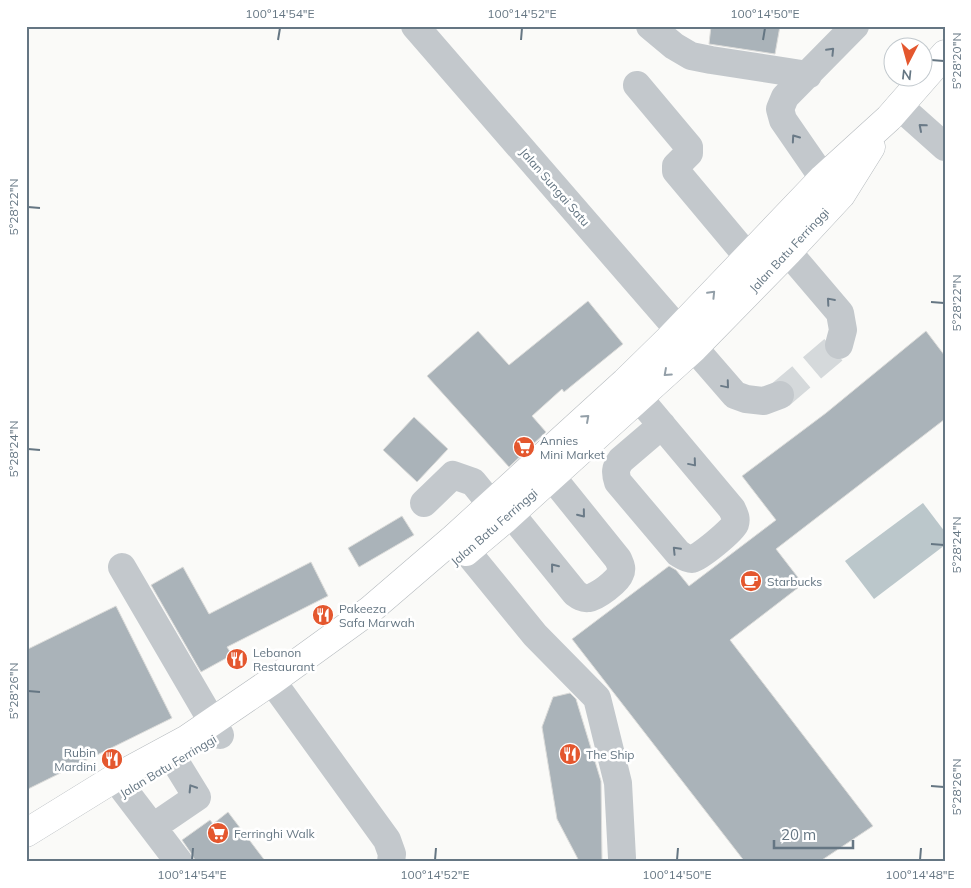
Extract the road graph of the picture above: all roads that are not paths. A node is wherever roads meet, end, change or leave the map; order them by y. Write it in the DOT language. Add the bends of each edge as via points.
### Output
graph roads {
  1 [pos="415,26"];
  2 [pos="650,26"];
  3 [pos="855,26"];
  4 [pos="945,54"];
  5 [pos="808,75"];
  6 [pos="637,85"];
  7 [pos="894,112"];
  8 [pos="945,147"];
  9 [pos="823,178"];
  10 [pos="788,252"];
  11 [pos="748,257"];
  12 [pos="686,339"];
  13 [pos="839,345"];
  14 [pos="780,395"];
  15 [pos="639,398"];
  16 [pos="662,426"];
  17 [pos="552,477"];
  18 [pos="424,503"];
  19 [pos="501,509"];
  20 [pos="461,545"];
  21 [pos="122,567"];
  22 [pos="277,687"];
  23 [pos="216,729"];
  24 [pos="176,763"];
  25 [pos="120,785"];
  26 [pos="153,827"];
  27 [pos="26,833"];
  28 [pos="26,852"];
  29 [pos="622,858"];
  30 [pos="179,862"];
  31 [pos="391,862"];
  1 -- 12 [label="street, Jalan Sungai Satu"];
  2 -- 5 [label="street" via="691,56"];
  5 -- 3 [label="street, one-way"];
  4 -- 7 [label="main road, Jalan Batu Ferringgi"];
  9 -- 5 [label="street, one-way" via="783,120 780,108 785,97"];
  6 -- 11 [label="street" via="689,147 689,153 676,166 676,171"];
  8 -- 7 [label="street, one-way"];
  7 -- 9 [label="main road, Jalan Batu Ferringgi"];
  7 -- 10 [label="main road, Jalan Batu Ferringgi" via="841,195"];
  9 -- 11 [label="main road, Jalan Batu Ferringgi"];
  10 -- 12 [label="main road, Jalan Batu Ferringgi"];
  13 -- 10 [label="street, one-way" via="843,330 840,313"];
  12 -- 11 [label="main road, Jalan Batu Ferringgi, one-way"];
  12 -- 14 [label="street, Jalan Sungai Satu, one-way" via="735,395 746,400 764,401"];
  12 -- 15 [label="main road, Jalan Batu Ferringgi, one-way"];
  19 -- 12 [label="main road, Jalan Batu Ferringgi, one-way" via="625,382"];
  15 -- 16 [label="street"];
  15 -- 17 [label="main road, Jalan Batu Ferringgi"];
  16 -- 16 [label="street, one-way" via="735,516 730,531 693,558 685,558 678,553 615,475 621,460"];
  17 -- 19 [label="main road, Jalan Batu Ferringgi"];
  17 -- 19 [label="street, one-way" via="618,558 621,574 597,595 590,598 575,593"];
  18 -- 19 [label="street" via="453,475 473,482"];
  19 -- 20 [label="main road, Jalan Batu Ferringgi"];
  20 -- 22 [label="main road, Jalan Batu Ferringgi"];
  20 -- 29 [label="street" via="535,635 597,698 618,783"];
  21 -- 23 [label="street"];
  22 -- 23 [label="main road, Jalan Batu Ferringgi"];
  22 -- 31 [label="street" via="387,840"];
  23 -- 24 [label="main road, Jalan Batu Ferringgi" via="196,752"];
  23 -- 25 [label="main road, Jalan Batu Ferringgi" via="187,739"];
  24 -- 25 [label="main road, Jalan Batu Ferringgi"];
  26 -- 24 [label="street, one-way" via="197,797"];
  25 -- 26 [label="street"];
  25 -- 27 [label="main road, Jalan Batu Ferringgi"];
  25 -- 28 [label="main road, Jalan Batu Ferringgi"];
  26 -- 30 [label="street"];
}
